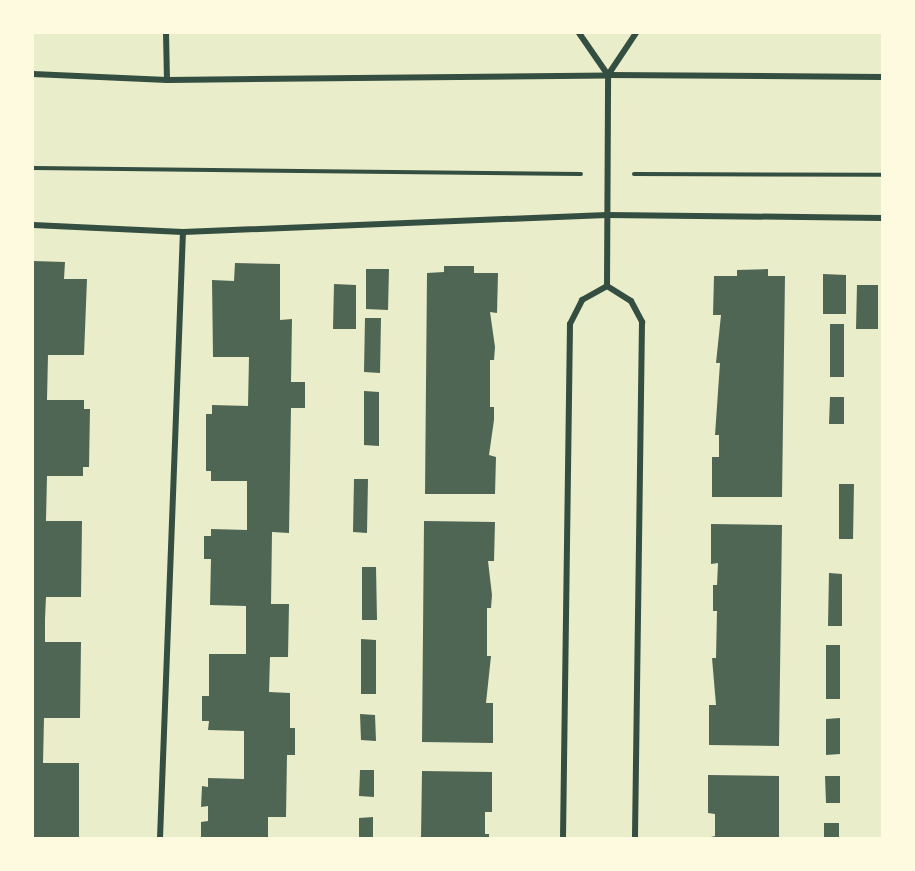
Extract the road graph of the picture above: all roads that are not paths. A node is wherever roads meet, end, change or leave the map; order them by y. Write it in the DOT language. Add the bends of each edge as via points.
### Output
graph roads {
  1 [pos="166,33"];
  2 [pos="579,33"];
  3 [pos="636,33"];
  4 [pos="33,74"];
  5 [pos="608,75"];
  6 [pos="882,77"];
  7 [pos="167,80"];
  8 [pos="607,214"];
  9 [pos="882,218"];
  10 [pos="33,225"];
  11 [pos="183,232"];
  12 [pos="607,286"];
  13 [pos="160,838"];
  14 [pos="563,838"];
  15 [pos="635,838"];
  1 -- 7 [label="street"];
  2 -- 5 [label="street"];
  3 -- 5 [label="street"];
  4 -- 7 [label="street"];
  5 -- 6 [label="street"];
  5 -- 7 [label="street"];
  5 -- 8 [label="street"];
  8 -- 9 [label="street"];
  8 -- 11 [label="street"];
  8 -- 12 [label="street"];
  10 -- 11 [label="street"];
  11 -- 13 [label="street"];
  12 -- 14 [label="street" via="582,300 570,324"];
  12 -- 15 [label="street" via="631,301 642,322"];
}
